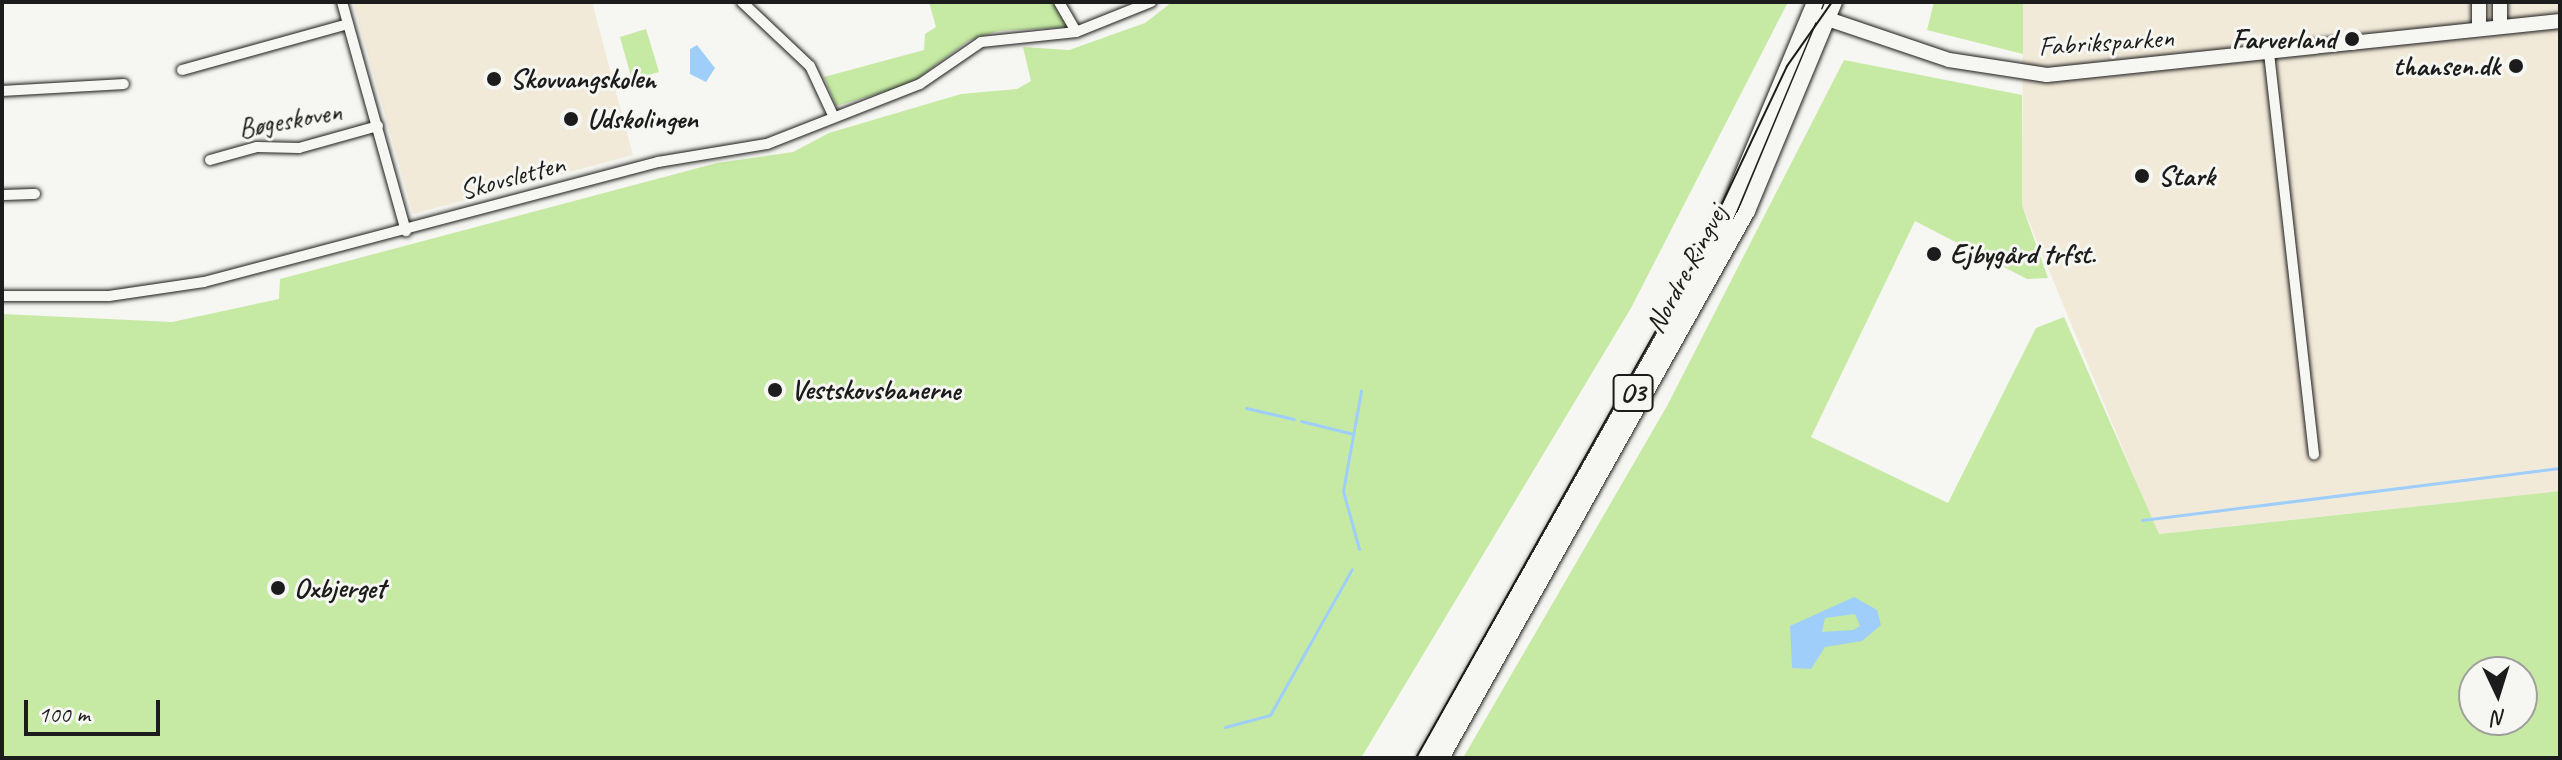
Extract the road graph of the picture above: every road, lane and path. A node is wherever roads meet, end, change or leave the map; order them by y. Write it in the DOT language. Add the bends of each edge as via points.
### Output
graph roads {
  1 [pos="342,2"];
  2 [pos="742,2"];
  3 [pos="1059,2"];
  4 [pos="1151,2"];
  5 [pos="1834,2"];
  6 [pos="2479,2"];
  7 [pos="2500,2"];
  8 [pos="1813,8"];
  9 [pos="1828,20"];
  10 [pos="2560,21"];
  11 [pos="348,24"];
  12 [pos="2500,27"];
  13 [pos="2479,29"];
  14 [pos="1076,32"];
  15 [pos="2269,53"];
  16 [pos="182,70"];
  17 [pos="124,84"];
  18 [pos="2,91"];
  19 [pos="832,113"];
  20 [pos="378,126"];
  21 [pos="210,160"];
  22 [pos="35,194"];
  23 [pos="2,195"];
  24 [pos="406,231"];
  25 [pos="2,296"];
  26 [pos="2314,454"];
  27 [pos="1426,758"];
  28 [pos="1441,758"];
  1 -- 11 [label="street, Bøgeskoven"];
  2 -- 19 [label="street" via="810,66"];
  3 -- 14 [label="street"];
  4 -- 14 [label="street, Skovsletten"];
  5 -- 9 [label="main road, Nordre Ringvej / O3"];
  6 -- 13 [label="street"];
  7 -- 12 [label="street"];
  8 -- 9 [label="street, Fabriksparken"];
  8 -- 27 [label="main road, Nordre Ringvej / O3" via="1706,263"];
  9 -- 15 [label="street, Fabriksparken" via="1949,60 2047,75"];
  9 -- 28 [label="main road, Nordre Ringvej / O3" via="1742,220"];
  10 -- 12 [label="street, Fabriksparken"];
  11 -- 16 [label="street"];
  11 -- 20 [label="street, Bøgeskoven"];
  12 -- 13 [label="street, Fabriksparken"];
  13 -- 15 [label="street, Fabriksparken"];
  14 -- 19 [label="street, Skovsletten" via="981,42 920,84"];
  15 -- 26 [label="street"];
  17 -- 18 [label="street"];
  19 -- 24 [label="street, Skovsletten" via="767,144 668,159"];
  20 -- 21 [label="street, Bøgeskoven" via="299,148 257,147"];
  20 -- 24 [label="street, Bøgeskoven"];
  22 -- 23 [label="street"];
  24 -- 25 [label="street, Skovsletten" via="151,291"];
}
